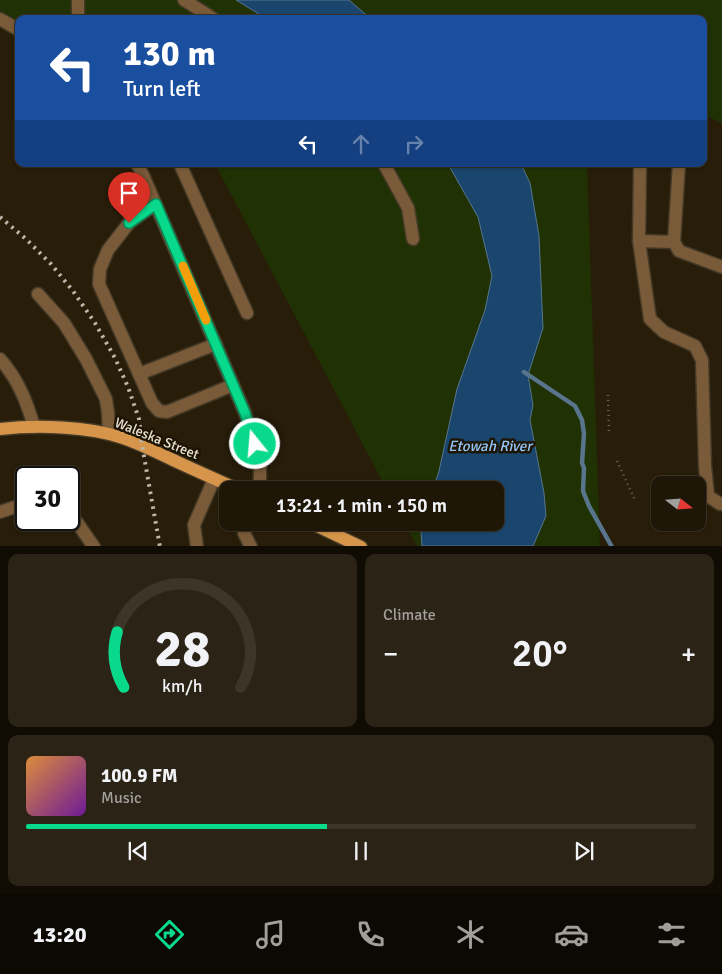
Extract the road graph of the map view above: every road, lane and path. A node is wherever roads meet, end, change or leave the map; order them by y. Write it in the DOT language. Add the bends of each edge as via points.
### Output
graph roads {
  1 [pos="78,0"];
  2 [pos="184,0"];
  3 [pos="78,15"];
  4 [pos="208,15"];
  5 [pos="0,19"];
  6 [pos="15,28"];
  7 [pos="139,167"];
  8 [pos="181,167"];
  9 [pos="386,167"];
  10 [pos="640,167"];
  11 [pos="679,167"];
  12 [pos="156,204"];
  13 [pos="413,239"];
  14 [pos="639,241"];
  15 [pos="674,242"];
  16 [pos="722,268"];
  17 [pos="38,294"];
  18 [pos="247,313"];
  19 [pos="216,344"];
  20 [pos="0,359"];
  21 [pos="139,374"];
  22 [pos="233,385"];
  23 [pos="608,395"];
  24 [pos="34,427"];
  25 [pos="0,429"];
  26 [pos="109,434"];
  27 [pos="609,434"];
  28 [pos="617,462"];
  29 [pos="214,479"];
  30 [pos="219,481"];
  31 [pos="260,481"];
  32 [pos="634,500"];
  33 [pos="722,504"];
  34 [pos="15,507"];
  35 [pos="0,512"];
  36 [pos="80,527"];
  37 [pos="245,531"];
  38 [pos="326,531"];
  39 [pos="94,546"];
  40 [pos="196,546"];
  41 [pos="251,546"];
  42 [pos="361,546"];
  1 -- 3 [label="street"];
  2 -- 4 [label="street"];
  5 -- 6 [label="street"];
  7 -- 12 [label="street"];
  8 -- 18 [label="street"];
  9 -- 13 [label="street" via="408,208"];
  10 -- 14 [label="street"];
  11 -- 15 [label="street"];
  12 -- 19 [label="street"];
  12 -- 21 [label="street" via="129,223 108,250 100,269 99,284"];
  14 -- 15 [label="street"];
  14 -- 33 [label="street" via="650,319 664,332 695,346 702,360 708,496"];
  15 -- 16 [label="street" via="679,251"];
  17 -- 26 [label="street" via="64,323 86,359 106,399"];
  19 -- 21 [label="street"];
  19 -- 22 [label="street"];
  20 -- 24 [label="street" via="16,380"];
  21 -- 22 [label="street" via="152,403 159,411 167,412"];
  22 -- 31 [label="street" via="260,459"];
  23 -- 27 [label="path"];
  24 -- 25 [label="main road, Waleska Street"];
  24 -- 26 [label="main road, Waleska Street"];
  26 -- 29 [label="main road, Waleska Street" via="142,445"];
  28 -- 32 [label="path"];
  29 -- 30 [label="main road, Waleska Street"];
  29 -- 40 [label="street" via="194,526"];
  34 -- 35 [label="street"];
  36 -- 39 [label="street"];
  37 -- 41 [label="street"];
  38 -- 42 [label="main road"];
}
